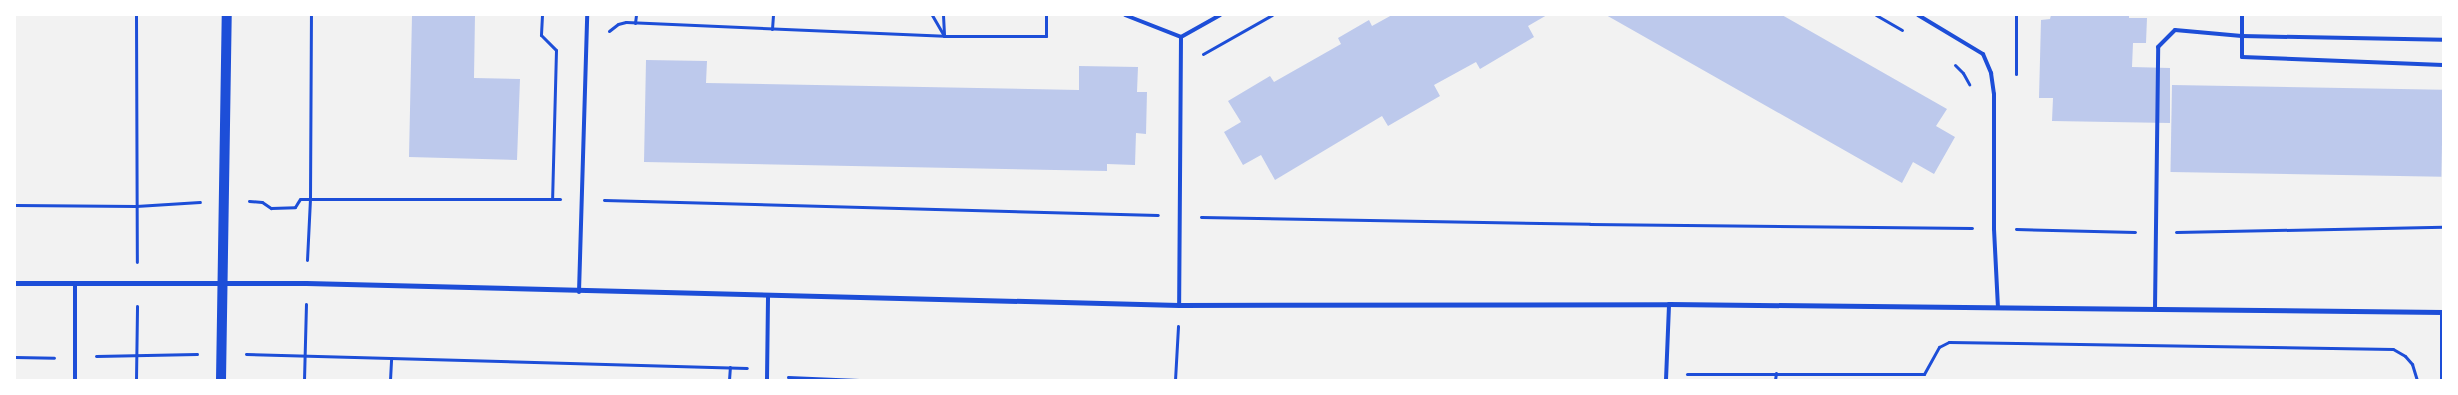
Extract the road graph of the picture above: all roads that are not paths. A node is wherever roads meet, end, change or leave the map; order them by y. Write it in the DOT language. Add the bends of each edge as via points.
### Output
graph roads {
  1 [pos="226,15"];
  2 [pos="587,15"];
  3 [pos="1125,15"];
  4 [pos="1220,15"];
  5 [pos="1918,15"];
  6 [pos="2242,15"];
  7 [pos="2242,36"];
  8 [pos="1181,37"];
  9 [pos="2443,40"];
  10 [pos="2443,65"];
  11 [pos="222,282"];
  12 [pos="15,283"];
  13 [pos="75,283"];
  14 [pos="580,292"];
  15 [pos="768,296"];
  16 [pos="1669,304"];
  17 [pos="1179,305"];
  18 [pos="1998,307"];
  19 [pos="2155,309"];
  20 [pos="2443,312"];
  21 [pos="74,380"];
  22 [pos="221,380"];
  23 [pos="767,380"];
  24 [pos="1666,380"];
  25 [pos="2442,380"];
  1 -- 11 [label="main road"];
  2 -- 14 [label="lane"];
  3 -- 8 [label="lane"];
  4 -- 8 [label="lane"];
  5 -- 18 [label="lane" via="1983,54 1991,73"];
  6 -- 7 [label="lane"];
  7 -- 9 [label="lane"];
  7 -- 10 [label="lane" via="2242,57"];
  7 -- 19 [label="lane" via="2175,30 2158,47"];
  8 -- 17 [label="lane"];
  11 -- 13 [label="street"];
  11 -- 14 [label="street"];
  11 -- 22 [label="main road"];
  12 -- 13 [label="street"];
  13 -- 21 [label="lane"];
  14 -- 15 [label="street"];
  15 -- 17 [label="street"];
  15 -- 23 [label="lane"];
  16 -- 17 [label="street"];
  16 -- 18 [label="street"];
  16 -- 24 [label="lane"];
  18 -- 19 [label="street"];
  19 -- 20 [label="street"];
  20 -- 25 [label="lane"];
}
